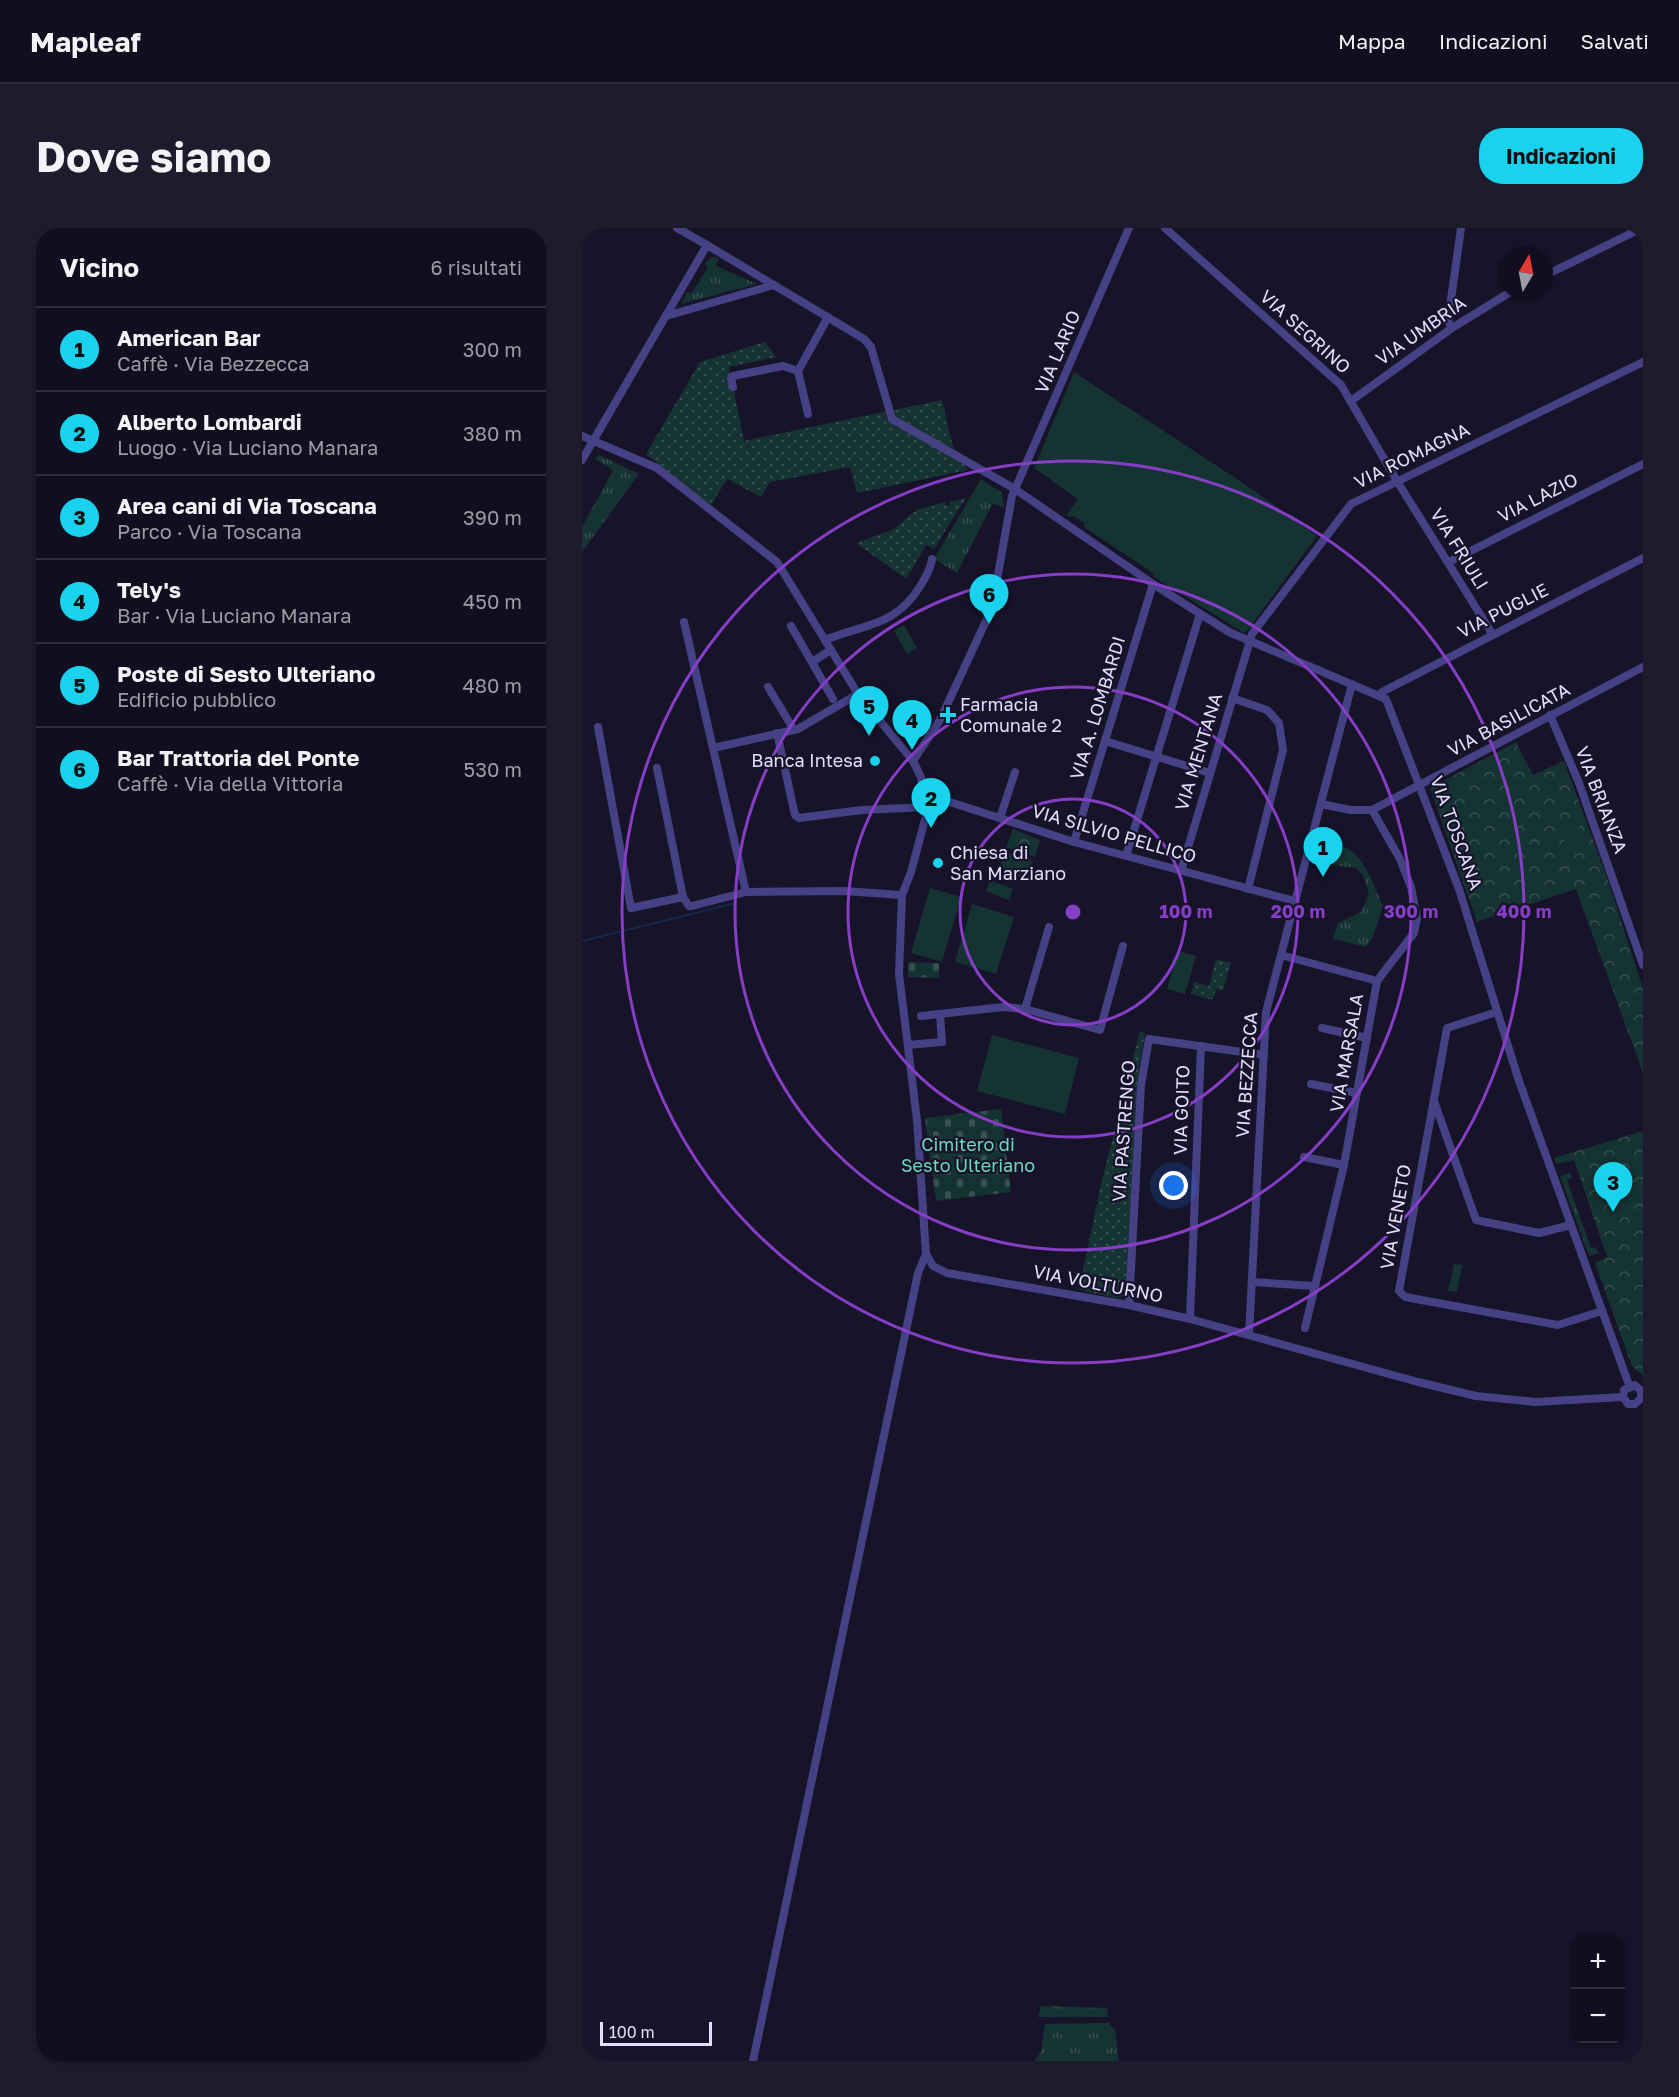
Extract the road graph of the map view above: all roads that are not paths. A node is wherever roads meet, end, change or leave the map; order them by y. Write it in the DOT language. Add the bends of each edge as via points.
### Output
graph roads {
  1 [pos="677,228"];
  2 [pos="1129,228"];
  3 [pos="1165,228"];
  4 [pos="1461,228"];
  5 [pos="1642,228"];
  6 [pos="707,245"];
  7 [pos="1553,272"];
  8 [pos="774,285"];
  9 [pos="1499,299"];
  10 [pos="666,316"];
  11 [pos="828,318"];
  12 [pos="1452,328"];
  13 [pos="1643,362"];
  14 [pos="798,371"];
  15 [pos="733,387"];
  16 [pos="1351,401"];
  17 [pos="808,414"];
  18 [pos="582,436"];
  19 [pos="593,440"];
  20 [pos="582,460"];
  21 [pos="1643,464"];
  22 [pos="1397,481"];
  23 [pos="1016,489"];
  24 [pos="1643,558"];
  25 [pos="932,559"];
  26 [pos="1449,562"];
  27 [pos="1153,584"];
  28 [pos="1200,614"];
  29 [pos="684,622"];
  30 [pos="791,626"];
  31 [pos="1493,635"];
  32 [pos="825,640"];
  33 [pos="1249,642"];
  34 [pos="831,650"];
  35 [pos="812,662"];
  36 [pos="1643,667"];
  37 [pos="1352,684"];
  38 [pos="768,687"];
  39 [pos="858,694"];
  40 [pos="1380,696"];
  41 [pos="1233,698"];
  42 [pos="833,699"];
  43 [pos="1550,715"];
  44 [pos="598,727"];
  45 [pos="794,730"];
  46 [pos="777,734"];
  47 [pos="1105,741"];
  48 [pos="713,748"];
  49 [pos="1155,757"];
  50 [pos="913,761"];
  51 [pos="657,768"];
  52 [pos="1015,772"];
  53 [pos="1210,773"];
  54 [pos="1420,785"];
  55 [pos="926,794"];
  56 [pos="1321,804"];
  57 [pos="927,807"];
  58 [pos="1372,810"];
  59 [pos="1000,818"];
  60 [pos="1074,842"];
  61 [pos="1126,856"];
  62 [pos="1180,871"];
  63 [pos="1248,889"];
  64 [pos="746,892"];
  65 [pos="902,895"];
  66 [pos="683,897"];
  67 [pos="1295,902"];
  68 [pos="1049,927"];
  69 [pos="1123,946"];
  70 [pos="1281,955"];
  71 [pos="1643,965"];
  72 [pos="1377,981"];
  73 [pos="1025,1009"];
  74 [pos="1497,1012"];
  75 [pos="940,1014"];
  76 [pos="921,1016"];
  77 [pos="1323,1028"];
  78 [pos="1367,1038"];
  79 [pos="908,1045"];
  80 [pos="1201,1046"];
  81 [pos="1264,1055"];
  82 [pos="1311,1084"];
  83 [pos="1357,1093"];
  84 [pos="1434,1100"];
  85 [pos="1304,1157"];
  86 [pos="1344,1165"];
  87 [pos="1571,1225"];
  88 [pos="926,1254"];
  89 [pos="1252,1282"];
  90 [pos="1316,1286"];
  91 [pos="1128,1305"];
  92 [pos="1602,1311"];
  93 [pos="1190,1319"];
  94 [pos="1305,1328"];
  95 [pos="1249,1335"];
  96 [pos="1629,1385"];
  97 [pos="1642,1391"];
  98 [pos="1623,1396"];
  99 [pos="753,2061"];
  1 -- 6 [label="street"];
  2 -- 23 [label="street, VIA LARIO"];
  3 -- 16 [label="street, VIA SEGRINO" via="1341,385"];
  4 -- 12 [label="street" via="1448,321"];
  5 -- 7 [label="street"];
  6 -- 8 [label="street"];
  6 -- 10 [label="street"];
  8 -- 10 [label="street"];
  8 -- 11 [label="street"];
  9 -- 12 [label="street, VIA UMBRIA"];
  10 -- 19 [label="street"];
  11 -- 14 [label="street"];
  11 -- 23 [label="street" via="872,347 892,419"];
  12 -- 16 [label="street, VIA UMBRIA"];
  13 -- 22 [label="street, VIA ROMAGNA"];
  14 -- 15 [label="street" via="783,366 733,376"];
  14 -- 17 [label="street"];
  16 -- 22 [label="street, VIA SEGRINO"];
  18 -- 19 [label="street"];
  19 -- 20 [label="street"];
  19 -- 32 [label="street" via="657,468 777,562"];
  21 -- 26 [label="street, VIA LAZIO"];
  22 -- 26 [label="street, VIA FRIULI"];
  22 -- 33 [label="street, VIA ROMAGNA" via="1351,504"];
  23 -- 27 [label="street"];
  23 -- 50 [label="street, VIA LARIO" via="992,608 940,720"];
  24 -- 31 [label="street, VIA PUGLIE"];
  25 -- 32 [label="street" via="931,568 903,610"];
  26 -- 31 [label="street, VIA FRIULI"];
  27 -- 28 [label="street"];
  27 -- 47 [label="street, VIA A. LOMBARDI"];
  28 -- 33 [label="street"];
  28 -- 49 [label="street"];
  29 -- 48 [label="street"];
  30 -- 35 [label="street"];
  31 -- 40 [label="street, VIA PUGLIE"];
  32 -- 34 [label="street"];
  33 -- 37 [label="street"];
  33 -- 41 [label="street, VIA MENTANA"];
  34 -- 35 [label="street"];
  34 -- 39 [label="street"];
  35 -- 42 [label="street"];
  36 -- 43 [label="street, VIA BASILICATA"];
  37 -- 40 [label="street"];
  37 -- 56 [label="street, VIA BEZZECCA"];
  38 -- 45 [label="street"];
  39 -- 45 [label="street"];
  39 -- 50 [label="street"];
  40 -- 54 [label="street, VIA TOSCANA" via="1386,699"];
  41 -- 53 [label="street, VIA MENTANA"];
  41 -- 63 [label="street" via="1267,710 1279,723 1283,750"];
  43 -- 54 [label="street, VIA BASILICATA"];
  43 -- 71 [label="street, VIA BRIANZA" via="1579,783"];
  44 -- 66 [label="street" via="631,908"];
  45 -- 46 [label="street"];
  46 -- 48 [label="street"];
  46 -- 57 [label="street" via="795,815 799,818"];
  47 -- 49 [label="street"];
  47 -- 60 [label="street, VIA A. LOMBARDI"];
  48 -- 64 [label="street"];
  49 -- 53 [label="street"];
  49 -- 61 [label="street"];
  50 -- 55 [label="street"];
  51 -- 66 [label="street"];
  52 -- 59 [label="street"];
  53 -- 62 [label="street, VIA MENTANA"];
  54 -- 58 [label="street, VIA BASILICATA"];
  54 -- 74 [label="street, VIA TOSCANA" via="1459,889"];
  55 -- 57 [label="street"];
  55 -- 59 [label="street, VIA SILVIO PELLICO"];
  56 -- 58 [label="street"];
  56 -- 67 [label="street, VIA BEZZECCA"];
  57 -- 65 [label="street"];
  58 -- 72 [label="street, VIA MARSALA" via="1404,868 1417,918 1414,933"];
  59 -- 60 [label="street, VIA SILVIO PELLICO"];
  60 -- 61 [label="street, VIA SILVIO PELLICO"];
  61 -- 62 [label="street, VIA SILVIO PELLICO"];
  62 -- 63 [label="street, VIA SILVIO PELLICO"];
  63 -- 67 [label="street, VIA SILVIO PELLICO"];
  64 -- 65 [label="street"];
  64 -- 66 [label="street" via="689,906"];
  65 -- 79 [label="street" via="899,974"];
  67 -- 70 [label="street, VIA BEZZECCA"];
  68 -- 73 [label="street"];
  69 -- 73 [label="street" via="1100,1030"];
  70 -- 72 [label="street"];
  70 -- 81 [label="street, VIA BEZZECCA" via="1266,1012"];
  72 -- 78 [label="street, VIA MARSALA"];
  73 -- 75 [label="street" via="1004,1007"];
  74 -- 84 [label="street, VIA VENETO" via="1447,1028"];
  74 -- 87 [label="street, VIA TOSCANA"];
  75 -- 76 [label="street"];
  75 -- 79 [label="street" via="942,1042"];
  77 -- 78 [label="street"];
  78 -- 83 [label="street, VIA MARSALA"];
  79 -- 88 [label="street"];
  80 -- 81 [label="street, VIA PASTRENGO"];
  80 -- 91 [label="street, VIA PASTRENGO" via="1149,1040 1141,1085"];
  80 -- 93 [label="street, VIA GOITO"];
  81 -- 89 [label="street, VIA BEZZECCA"];
  82 -- 83 [label="street"];
  83 -- 86 [label="street, VIA MARSALA"];
  84 -- 87 [label="street" via="1476,1220 1539,1233"];
  84 -- 92 [label="street, VIA VENETO" via="1401,1295 1558,1325"];
  85 -- 86 [label="street"];
  86 -- 90 [label="street, VIA MARSALA"];
  87 -- 92 [label="street, VIA TOSCANA"];
  88 -- 91 [label="street, VIA VOLTURNO" via="933,1266 947,1273"];
  88 -- 99 [label="street" via="918,1273"];
  89 -- 90 [label="street"];
  89 -- 95 [label="street, VIA BEZZECCA"];
  90 -- 94 [label="street, VIA MARSALA"];
  91 -- 93 [label="street, VIA VOLTURNO"];
  92 -- 96 [label="street, VIA TOSCANA"];
  93 -- 95 [label="street, VIA VOLTURNO"];
  95 -- 98 [label="street, VIA VOLTURNO" via="1476,1396 1535,1402"];
  96 -- 97 [label="street, VIA VOLTURNO"];
  96 -- 98 [label="street"];
  97 -- 98 [label="street, VIA VOLTURNO" via="1635,1404 1628,1404"];
}
